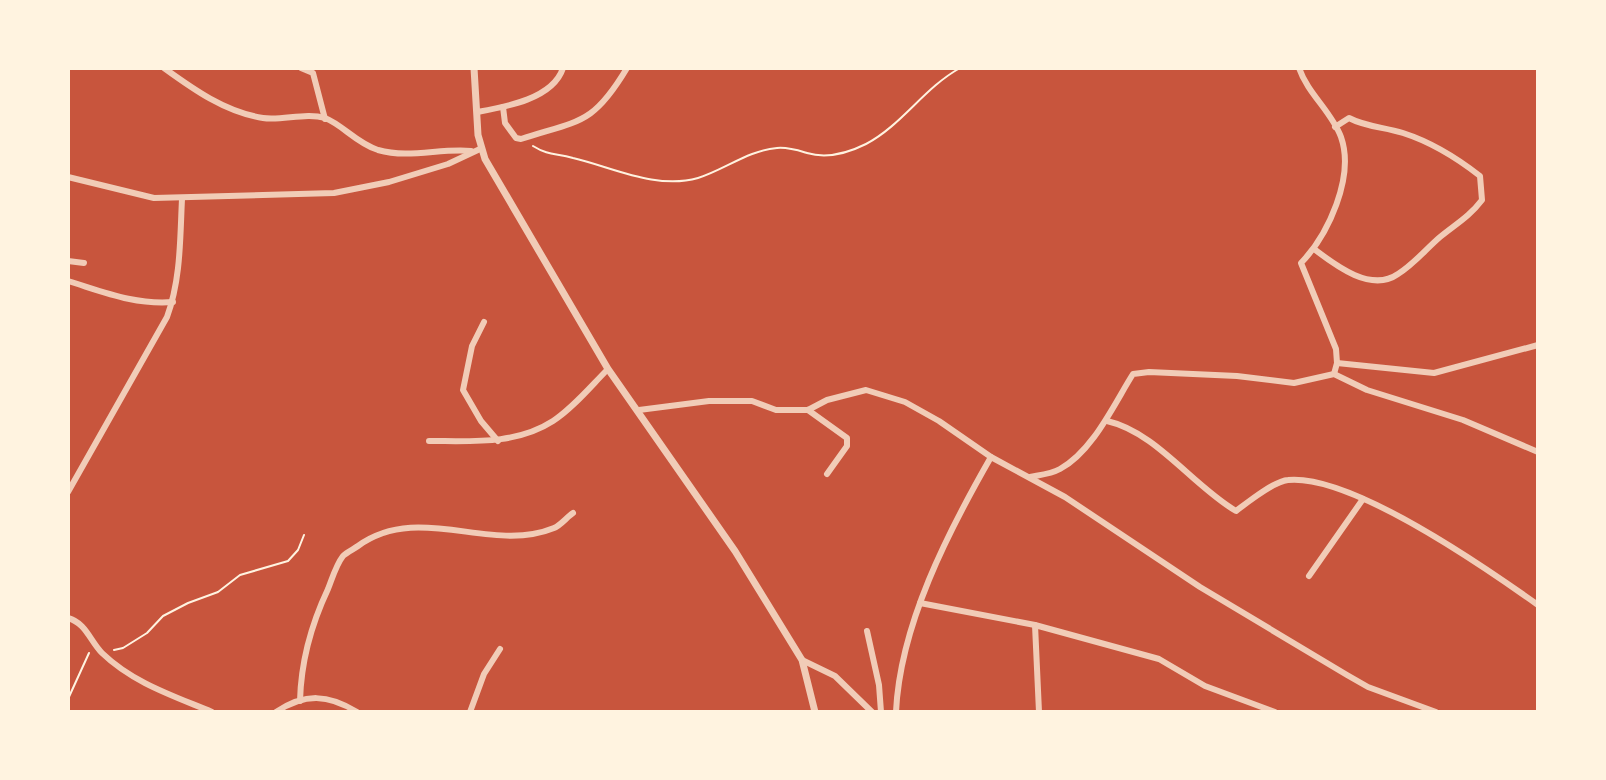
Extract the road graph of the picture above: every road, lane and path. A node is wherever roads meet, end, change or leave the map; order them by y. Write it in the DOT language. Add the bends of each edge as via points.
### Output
graph roads {
  1 [pos="164,68"];
  2 [pos="301,68"];
  3 [pos="563,68"];
  4 [pos="627,68"];
  5 [pos="960,68"];
  6 [pos="1299,68"];
  7 [pos="472,69"];
  8 [pos="503,107"];
  9 [pos="477,112"];
  10 [pos="325,119"];
  11 [pos="1335,127"];
  12 [pos="521,139"];
  13 [pos="480,149"];
  14 [pos="471,151"];
  15 [pos="68,177"];
  16 [pos="182,199"];
  17 [pos="1314,249"];
  18 [pos="68,261"];
  19 [pos="84,263"];
  20 [pos="68,281"];
  21 [pos="173,302"];
  22 [pos="484,322"];
  23 [pos="1538,345"];
  24 [pos="1337,363"];
  25 [pos="608,369"];
  26 [pos="1334,374"];
  27 [pos="639,410"];
  28 [pos="808,410"];
  29 [pos="1107,421"];
  30 [pos="429,441"];
  31 [pos="498,441"];
  32 [pos="1538,452"];
  33 [pos="991,457"];
  34 [pos="827,474"];
  35 [pos="1030,477"];
  36 [pos="68,492"];
  37 [pos="1363,499"];
  38 [pos="573,513"];
  39 [pos="304,535"];
  40 [pos="1309,576"];
  41 [pos="920,603"];
  42 [pos="1538,605"];
  43 [pos="68,618"];
  44 [pos="1035,625"];
  45 [pos="867,631"];
  46 [pos="94,641"];
  47 [pos="500,649"];
  48 [pos="102,652"];
  49 [pos="802,660"];
  50 [pos="68,699"];
  51 [pos="300,701"];
  52 [pos="1419,709"];
  53 [pos="212,712"];
  54 [pos="276,712"];
  55 [pos="357,712"];
  56 [pos="470,712"];
  57 [pos="815,712"];
  58 [pos="872,712"];
  59 [pos="881,712"];
  60 [pos="896,712"];
  61 [pos="1039,712"];
  62 [pos="1275,712"];
  63 [pos="1436,712"];
  1 -- 10 [label="street" via="233,110 264,118"];
  2 -- 10 [label="street" via="313,73"];
  3 -- 8 [label="street" via="546,89"];
  4 -- 12 [label="street" via="606,101 589,116"];
  5 -- 12 [label="path" via="866,144 836,155 762,151 696,179 662,181 631,175 547,155"];
  6 -- 11 [label="street"];
  7 -- 9 [label="street"];
  8 -- 9 [label="street"];
  8 -- 12 [label="street" via="508,130"];
  9 -- 13 [label="street"];
  10 -- 14 [label="street" via="380,150"];
  11 -- 17 [label="street" via="1345,160 1344,182"];
  11 -- 17 [label="street" via="1349,118 1403,133 1454,156 1480,176 1482,200 1396,276 1365,278 1341,270"];
  13 -- 14 [label="street"];
  13 -- 25 [label="street"];
  14 -- 16 [label="street" via="448,164 352,190"];
  15 -- 16 [label="street" via="154,198"];
  16 -- 21 [label="street"];
  17 -- 24 [label="street" via="1301,268 1336,349"];
  18 -- 19 [label="street"];
  20 -- 21 [label="street" via="127,301"];
  21 -- 36 [label="street"];
  22 -- 31 [label="street" via="472,346 463,390"];
  23 -- 24 [label="street" via="1434,373"];
  24 -- 26 [label="street"];
  25 -- 27 [label="street"];
  25 -- 31 [label="street" via="553,421"];
  26 -- 29 [label="street" via="1294,383 1133,374"];
  26 -- 32 [label="street"];
  27 -- 28 [label="street" via="709,401"];
  27 -- 49 [label="street"];
  28 -- 33 [label="street" via="866,390 905,402"];
  28 -- 34 [label="street" via="847,438"];
  29 -- 35 [label="street" via="1073,460"];
  29 -- 37 [label="street" via="1148,441 1236,511 1284,480 1307,480"];
  30 -- 31 [label="street"];
  33 -- 35 [label="street"];
  33 -- 41 [label="street" via="953,525"];
  35 -- 52 [label="street" via="1347,675"];
  37 -- 40 [label="street"];
  37 -- 42 [label="street"];
  38 -- 51 [label="street" via="555,527 502,537 424,528 369,538 343,556 316,614 301,671"];
  39 -- 48 [label="path" via="288,561 240,575 218,592 163,616 123,648"];
  41 -- 44 [label="street"];
  41 -- 60 [label="street" via="897,686"];
  43 -- 46 [label="street"];
  44 -- 61 [label="street"];
  44 -- 62 [label="street" via="1159,659 1205,686"];
  45 -- 59 [label="street"];
  46 -- 48 [label="street"];
  46 -- 50 [label="path"];
  47 -- 56 [label="street"];
  48 -- 53 [label="street" via="156,690"];
  49 -- 57 [label="street"];
  49 -- 58 [label="street" via="835,676"];
  51 -- 54 [label="street"];
  51 -- 55 [label="street" via="324,696"];
  52 -- 63 [label="street"];
}
